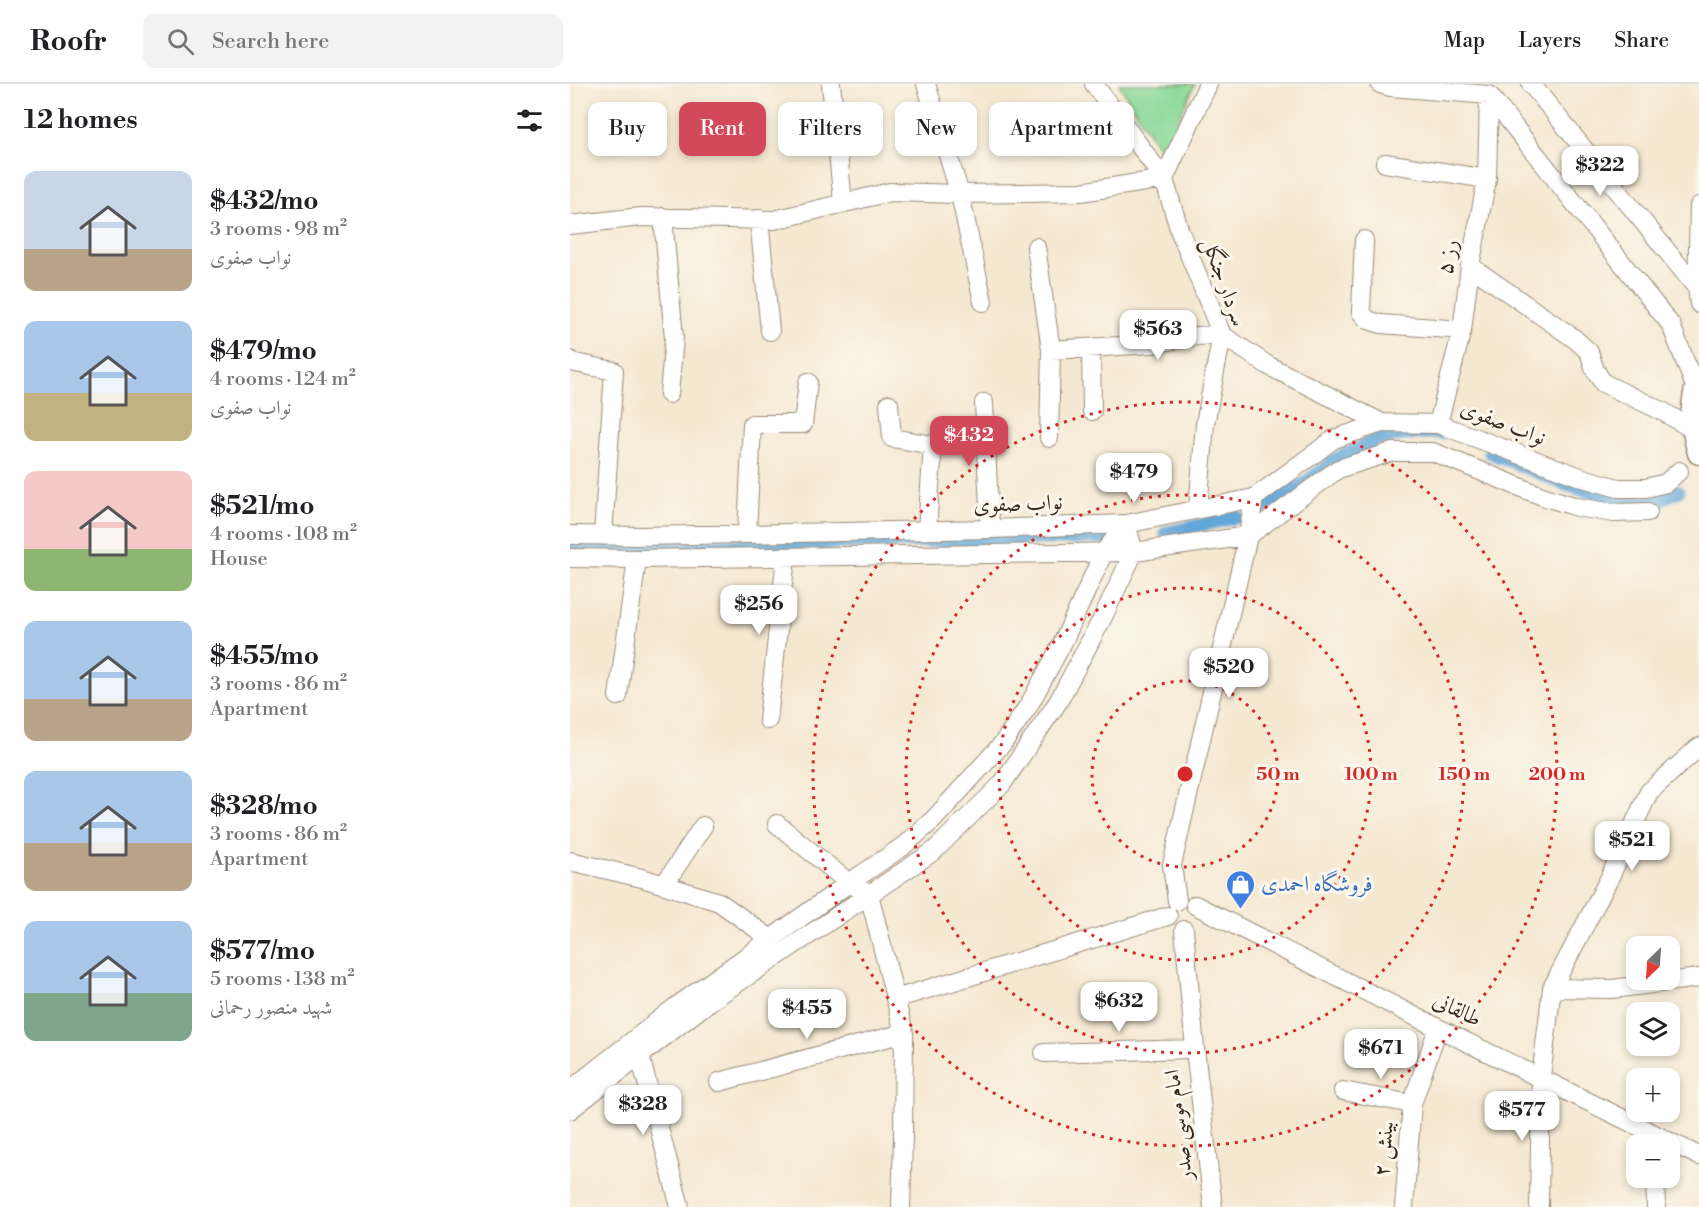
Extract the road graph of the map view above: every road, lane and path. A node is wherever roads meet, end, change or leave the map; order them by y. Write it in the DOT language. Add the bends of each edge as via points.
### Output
graph roads {
  1 [pos="831,84"];
  2 [pos="926,84"];
  3 [pos="1094,84"];
  4 [pos="1208,84"];
  5 [pos="1380,84"];
  6 [pos="1531,84"];
  7 [pos="1489,95"];
  8 [pos="1385,163"];
  9 [pos="1164,179"];
  10 [pos="1487,180"];
  11 [pos="960,194"];
  12 [pos="843,203"];
  13 [pos="1699,206"];
  14 [pos="663,217"];
  15 [pos="759,219"];
  16 [pos="570,225"];
  17 [pos="1364,240"];
  18 [pos="1036,247"];
  19 [pos="1470,266"];
  20 [pos="1698,294"];
  21 [pos="983,302"];
  22 [pos="1462,330"];
  23 [pos="770,331"];
  24 [pos="1222,335"];
  25 [pos="1091,348"];
  26 [pos="1051,350"];
  27 [pos="570,360"];
  28 [pos="1698,381"];
  29 [pos="808,382"];
  30 [pos="669,394"];
  31 [pos="984,402"];
  32 [pos="888,404"];
  33 [pos="1092,411"];
  34 [pos="1382,423"];
  35 [pos="1438,424"];
  36 [pos="1692,429"];
  37 [pos="1049,438"];
  38 [pos="1699,453"];
  39 [pos="1679,471"];
  40 [pos="1254,498"];
  41 [pos="1198,509"];
  42 [pos="1648,512"];
  43 [pos="1126,524"];
  44 [pos="990,529"];
  45 [pos="927,530"];
  46 [pos="747,534"];
  47 [pos="570,535"];
  48 [pos="603,535"];
  49 [pos="1248,536"];
  50 [pos="1104,552"];
  51 [pos="1134,552"];
  52 [pos="786,556"];
  53 [pos="570,558"];
  54 [pos="637,559"];
  55 [pos="618,696"];
  56 [pos="768,720"];
  57 [pos="1699,747"];
  58 [pos="777,824"];
  59 [pos="703,826"];
  60 [pos="570,861"];
  61 [pos="849,882"];
  62 [pos="664,885"];
  63 [pos="869,894"];
  64 [pos="1180,907"];
  65 [pos="1184,930"];
  66 [pos="771,939"];
  67 [pos="1699,978"];
  68 [pos="1552,988"];
  69 [pos="895,999"];
  70 [pos="1438,1028"];
  71 [pos="904,1033"];
  72 [pos="1194,1049"];
  73 [pos="1044,1053"];
  74 [pos="640,1056"];
  75 [pos="1540,1077"];
  76 [pos="719,1082"];
  77 [pos="570,1090"];
  78 [pos="1343,1091"];
  79 [pos="1412,1104"];
  80 [pos="570,1110"];
  81 [pos="1644,1134"];
  82 [pos="1680,1149"];
  83 [pos="1699,1156"];
  84 [pos="1655,1188"];
  85 [pos="680,1207"];
  86 [pos="901,1207"];
  87 [pos="1213,1207"];
  88 [pos="1404,1207"];
  89 [pos="1539,1207"];
  90 [pos="1656,1207"];
  1 -- 12 [label="street"];
  2 -- 11 [label="street"];
  3 -- 9 [label="street, سردار جنگل"];
  4 -- 9 [label="street"];
  5 -- 7 [label="street"];
  6 -- 20 [label="street"];
  7 -- 10 [label="street, رز ۵"];
  7 -- 28 [label="street" via="1671,325"];
  8 -- 10 [label="street"];
  9 -- 11 [label="street" via="1081,192"];
  9 -- 24 [label="street, سردار جنگل" via="1180,231"];
  10 -- 19 [label="street, رز ۵"];
  11 -- 12 [label="street" via="890,192"];
  11 -- 21 [label="street"];
  12 -- 15 [label="street"];
  13 -- 20 [label="street"];
  14 -- 15 [label="street"];
  14 -- 16 [label="street"];
  14 -- 30 [label="street" via="674,338"];
  15 -- 23 [label="street"];
  17 -- 22 [label="street" via="1361,312 1368,320"];
  18 -- 26 [label="street"];
  19 -- 22 [label="street, رز ۵"];
  19 -- 36 [label="street" via="1575,339 1589,352 1603,382"];
  22 -- 35 [label="street, رز ۵"];
  24 -- 25 [label="street"];
  24 -- 34 [label="street" via="1269,366"];
  24 -- 41 [label="street, سردار جنگل" via="1205,424"];
  25 -- 26 [label="street"];
  25 -- 33 [label="street"];
  26 -- 37 [label="street"];
  27 -- 48 [label="street" via="614,371"];
  28 -- 36 [label="main road"];
  29 -- 46 [label="street" via="803,424 752,424"];
  31 -- 44 [label="street"];
  32 -- 45 [label="street" via="892,438 933,445"];
  34 -- 35 [label="street, نواب صفوی"];
  34 -- 40 [label="street, نواب صفوی" via="1334,439"];
  35 -- 39 [label="street, نواب صفوی" via="1618,488 1666,483"];
  36 -- 38 [label="main road"];
  40 -- 41 [label="street, نواب صفوی"];
  40 -- 49 [label="street"];
  41 -- 43 [label="street, نواب صفوی"];
  42 -- 49 [label="street" via="1614,513 1576,507 1434,452 1392,452 1338,469"];
  43 -- 44 [label="street, نواب صفوی"];
  43 -- 50 [label="street"];
  43 -- 51 [label="street"];
  44 -- 45 [label="street, نواب صفوی"];
  45 -- 46 [label="street, نواب صفوی"];
  46 -- 48 [label="street, نواب صفوی"];
  47 -- 48 [label="street, نواب صفوی"];
  49 -- 51 [label="street"];
  49 -- 64 [label="street" via="1172,865"];
  50 -- 51 [label="street"];
  50 -- 52 [label="street"];
  50 -- 61 [label="street" via="1062,644 1003,743 934,819 902,847"];
  51 -- 63 [label="street" via="1058,702 1002,784 934,851"];
  52 -- 54 [label="street"];
  52 -- 56 [label="street"];
  53 -- 54 [label="street"];
  54 -- 55 [label="street"];
  57 -- 68 [label="street" via="1649,792"];
  58 -- 61 [label="street"];
  59 -- 62 [label="street"];
  60 -- 62 [label="street"];
  61 -- 63 [label="street"];
  61 -- 66 [label="street"];
  62 -- 66 [label="street" via="718,902"];
  63 -- 69 [label="street"];
  63 -- 74 [label="street" via="708,1002"];
  64 -- 65 [label="street" via="1169,920"];
  64 -- 65 [label="street" via="1198,914 1196,923"];
  64 -- 69 [label="street"];
  64 -- 70 [label="street, طالقانی"];
  65 -- 72 [label="street, امام موسی صدر"];
  66 -- 77 [label="street" via="674,1008"];
  67 -- 68 [label="street" via="1612,989"];
  68 -- 75 [label="street"];
  69 -- 71 [label="street"];
  70 -- 75 [label="street, طالقانی"];
  70 -- 79 [label="street, بینش ۲"];
  71 -- 76 [label="street"];
  71 -- 86 [label="street"];
  72 -- 73 [label="street"];
  72 -- 87 [label="street, امام موسی صدر"];
  74 -- 80 [label="street"];
  74 -- 85 [label="street"];
  75 -- 81 [label="street, طالقانی"];
  75 -- 89 [label="street"];
  78 -- 79 [label="street"];
  79 -- 88 [label="street, بینش ۲"];
  82 -- 83 [label="street, طالقانی"];
  84 -- 90 [label="street"];
}
